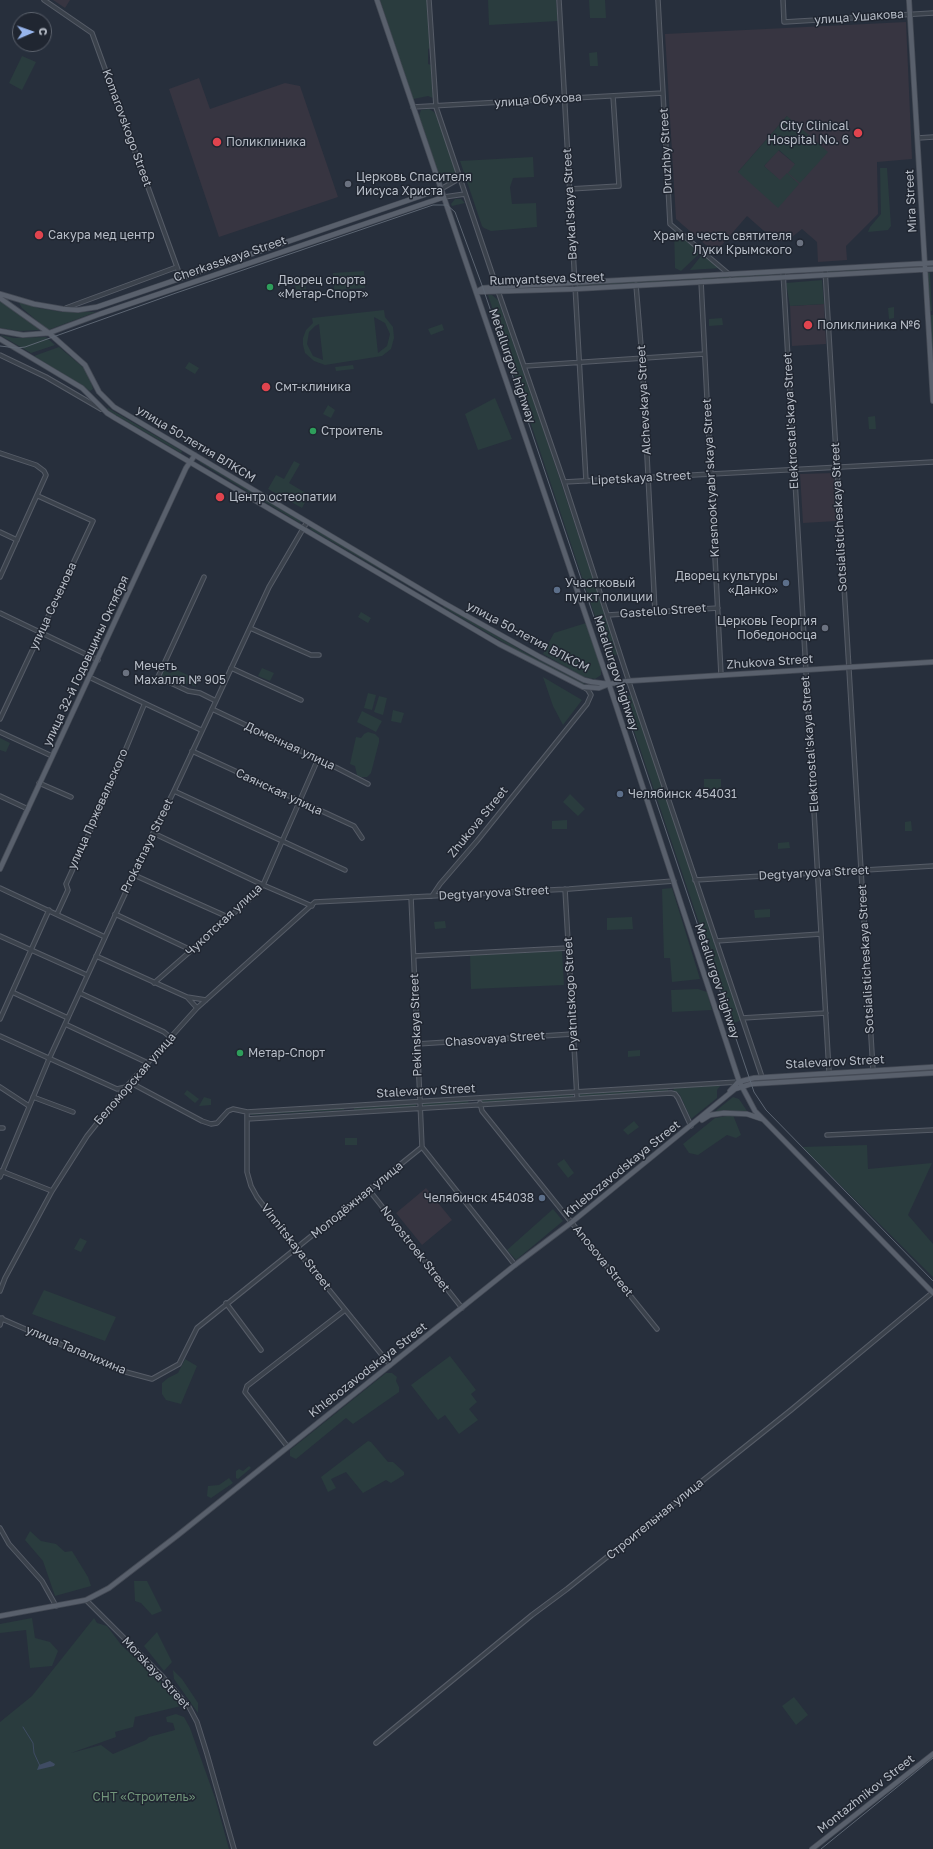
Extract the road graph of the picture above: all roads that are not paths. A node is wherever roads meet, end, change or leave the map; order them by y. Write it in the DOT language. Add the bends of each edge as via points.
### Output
graph roads {
  1 [pos="44,0"];
  2 [pos="377,0"];
  3 [pos="429,0"];
  4 [pos="558,0"];
  5 [pos="658,0"];
  6 [pos="783,0"];
  7 [pos="909,0"];
  8 [pos="933,13"];
  9 [pos="910,14"];
  10 [pos="663,93"];
  11 [pos="613,96"];
  12 [pos="564,99"];
  13 [pos="413,107"];
  14 [pos="436,107"];
  15 [pos="933,137"];
  16 [pos="918,138"];
  17 [pos="460,178"];
  18 [pos="441,189"];
  19 [pos="570,189"];
  20 [pos="465,194"];
  21 [pos="444,197"];
  22 [pos="925,263"];
  23 [pos="933,263"];
  24 [pos="177,267"];
  25 [pos="925,269"];
  26 [pos="933,269"];
  27 [pos="825,270"];
  28 [pos="783,272"];
  29 [pos="730,275"];
  30 [pos="825,275"];
  31 [pos="181,278"];
  32 [pos="783,278"];
  33 [pos="679,280"];
  34 [pos="700,281"];
  35 [pos="184,285"];
  36 [pos="636,285"];
  37 [pos="575,286"];
  38 [pos="497,289"];
  39 [pos="476,292"];
  40 [pos="0,294"];
  41 [pos="0,298"];
  42 [pos="63,309"];
  43 [pos="0,331"];
  44 [pos="48,333"];
  45 [pos="0,339"];
  46 [pos="704,354"];
  47 [pos="0,355"];
  48 [pos="642,358"];
  49 [pos="579,362"];
  50 [pos="525,366"];
  51 [pos="933,401"];
  52 [pos="108,413"];
  53 [pos="0,453"];
  54 [pos="195,455"];
  55 [pos="190,462"];
  56 [pos="933,462"];
  57 [pos="836,467"];
  58 [pos="794,470"];
  59 [pos="711,474"];
  60 [pos="648,477"];
  61 [pos="586,481"];
  62 [pos="564,482"];
  63 [pos="38,496"];
  64 [pos="307,522"];
  65 [pos="302,529"];
  66 [pos="0,532"];
  67 [pos="17,540"];
  68 [pos="0,577"];
  69 [pos="204,577"];
  70 [pos="718,608"];
  71 [pos="655,612"];
  72 [pos="0,613"];
  73 [pos="608,615"];
  74 [pos="250,628"];
  75 [pos="41,631"];
  76 [pos="319,655"];
  77 [pos="98,660"];
  78 [pos="933,662"];
  79 [pos="848,667"];
  80 [pos="231,668"];
  81 [pos="805,669"];
  82 [pos="721,675"];
  83 [pos="89,677"];
  84 [pos="628,681"];
  85 [pos="609,684"];
  86 [pos="583,686"];
  87 [pos="301,700"];
  88 [pos="216,701"];
  89 [pos="144,705"];
  90 [pos="212,709"];
  91 [pos="0,719"];
  92 [pos="201,730"];
  93 [pos="0,732"];
  94 [pos="192,751"];
  95 [pos="52,756"];
  96 [pos="318,760"];
  97 [pos="39,782"];
  98 [pos="368,784"];
  99 [pos="174,792"];
  100 [pos="0,796"];
  101 [pos="71,797"];
  102 [pos="300,801"];
  103 [pos="28,809"];
  104 [pos="153,833"];
  105 [pos="362,838"];
  106 [pos="283,842"];
  107 [pos="933,866"];
  108 [pos="0,869"];
  109 [pos="345,870"];
  110 [pos="861,870"];
  111 [pos="818,873"];
  112 [pos="134,875"];
  113 [pos="695,880"];
  114 [pos="674,881"];
  115 [pos="263,885"];
  116 [pos="0,888"];
  117 [pos="565,889"];
  118 [pos="432,896"];
  119 [pos="411,897"];
  120 [pos="314,904"];
  121 [pos="49,910"];
  122 [pos="57,914"];
  123 [pos="115,914"];
  124 [pos="228,917"];
  125 [pos="821,934"];
  126 [pos="0,936"];
  127 [pos="104,937"];
  128 [pos="716,940"];
  129 [pos="568,948"];
  130 [pos="30,950"];
  131 [pos="191,950"];
  132 [pos="96,956"];
  133 [pos="414,956"];
  134 [pos="87,975"];
  135 [pos="154,982"];
  136 [pos="12,992"];
  137 [pos="80,993"];
  138 [pos="187,997"];
  139 [pos="206,1000"];
  140 [pos="197,1008"];
  141 [pos="826,1013"];
  142 [pos="68,1018"];
  143 [pos="742,1018"];
  144 [pos="0,1019"];
  145 [pos="65,1024"];
  146 [pos="573,1034"];
  147 [pos="0,1036"];
  148 [pos="171,1038"];
  149 [pos="416,1044"];
  150 [pos="49,1059"];
  151 [pos="148,1063"];
  152 [pos="933,1067"];
  153 [pos="873,1070"];
  154 [pos="829,1072"];
  155 [pos="933,1073"];
  156 [pos="762,1077"];
  157 [pos="830,1080"];
  158 [pos="131,1083"];
  159 [pos="740,1083"];
  160 [pos="762,1084"];
  161 [pos="0,1087"];
  162 [pos="673,1087"];
  163 [pos="126,1088"];
  164 [pos="576,1092"];
  165 [pos="671,1093"];
  166 [pos="33,1096"];
  167 [pos="480,1098"];
  168 [pos="577,1098"];
  169 [pos="419,1102"];
  170 [pos="480,1104"];
  171 [pos="30,1106"];
  172 [pos="350,1106"];
  173 [pos="419,1108"];
  174 [pos="73,1112"];
  175 [pos="247,1112"];
  176 [pos="350,1112"];
  177 [pos="247,1119"];
  178 [pos="763,1119"];
  179 [pos="693,1125"];
  180 [pos="933,1130"];
  181 [pos="827,1135"];
  182 [pos="422,1147"];
  183 [pos="1,1171"];
  184 [pos="0,1177"];
  185 [pos="369,1190"];
  186 [pos="52,1191"];
  187 [pos="572,1222"];
  188 [pos="296,1249"];
  189 [pos="515,1265"];
  190 [pos="0,1291"];
  191 [pos="933,1292"];
  192 [pos="226,1304"];
  193 [pos="462,1308"];
  194 [pos="345,1310"];
  195 [pos="1,1318"];
  196 [pos="0,1325"];
  197 [pos="657,1329"];
  198 [pos="261,1350"];
  199 [pos="390,1365"];
  200 [pos="152,1379"];
  201 [pos="287,1446"];
  202 [pos="0,1528"];
  203 [pos="86,1600"];
  204 [pos="56,1606"];
  205 [pos="0,1616"];
  206 [pos="376,1743"];
  207 [pos="933,1754"];
  208 [pos="234,1849"];
  209 [pos="812,1849"];
  1 -- 24 [label="street, Komarovskogo Street" via="92,33"];
  2 -- 13 [label="main road, Metallurgov highway"];
  3 -- 14 [label="street, Metallurgov highway"];
  4 -- 12 [label="street, Baykal'skaya Street"];
  5 -- 10 [label="street, Druzhby Street"];
  6 -- 9 [label="street, улица Ушакова" via="784,22"];
  7 -- 9 [label="main road, Mira Street"];
  8 -- 9 [label="street, улица Ушакова"];
  9 -- 16 [label="main road, Mira Street"];
  10 -- 11 [label="street, улица Обухова"];
  10 -- 29 [label="street, Druzhby Street" via="670,224"];
  11 -- 12 [label="street, улица Обухова"];
  11 -- 19 [label="street" via="619,186"];
  12 -- 14 [label="street, улица Обухова"];
  12 -- 19 [label="street, Baykal'skaya Street"];
  13 -- 14 [label="street, улица Обухова"];
  13 -- 18 [label="main road, Metallurgov highway"];
  14 -- 17 [label="street, Metallurgov highway"];
  15 -- 16 [label="street"];
  16 -- 22 [label="main road, Mira Street"];
  17 -- 18 [label="street, Cherkasskaya Street"];
  17 -- 20 [label="street, Metallurgov highway"];
  18 -- 21 [label="main road, Metallurgov highway"];
  18 -- 31 [label="main road, Cherkasskaya Street"];
  19 -- 37 [label="street, Baykal'skaya Street"];
  20 -- 21 [label="street, Cherkasskaya Street"];
  20 -- 38 [label="street, Metallurgov highway"];
  21 -- 35 [label="main road, Cherkasskaya Street"];
  21 -- 39 [label="main road, Metallurgov highway"];
  22 -- 23 [label="main road, Rumyantseva Street"];
  22 -- 25 [label="main road, Mira Street"];
  22 -- 27 [label="main road, Rumyantseva Street"];
  24 -- 31 [label="street, Komarovskogo Street"];
  24 -- 42 [label="street"];
  25 -- 26 [label="main road, Rumyantseva Street"];
  25 -- 30 [label="main road, Rumyantseva Street"];
  25 -- 51 [label="main road, Mira Street"];
  27 -- 28 [label="main road, Rumyantseva Street"];
  27 -- 30 [label="street, Sotsialisticheskaya Street"];
  28 -- 29 [label="main road, Rumyantseva Street"];
  28 -- 32 [label="street, Elektrostal'skaya Street"];
  29 -- 33 [label="main road, Rumyantseva Street"];
  30 -- 32 [label="main road, Rumyantseva Street"];
  30 -- 57 [label="street, Sotsialisticheskaya Street"];
  31 -- 35 [label="main road"];
  31 -- 42 [label="main road, Cherkasskaya Street" via="97,307"];
  32 -- 34 [label="main road, Rumyantseva Street"];
  32 -- 58 [label="street, Elektrostal'skaya Street"];
  33 -- 34 [label="main road, Rumyantseva Street"];
  33 -- 36 [label="main road, Rumyantseva Street"];
  33 -- 37 [label="main road, Rumyantseva Street"];
  34 -- 46 [label="street, Krasnooktyabr'skaya Street"];
  35 -- 44 [label="main road, Cherkasskaya Street"];
  36 -- 37 [label="main road, Rumyantseva Street"];
  36 -- 48 [label="street, Alchevskaya Street"];
  37 -- 38 [label="main road, Rumyantseva Street"];
  37 -- 49 [label="street, Baykal'skaya Street"];
  38 -- 39 [label="main road, Rumyantseva Street"];
  38 -- 50 [label="street, Metallurgov highway"];
  39 -- 85 [label="main road, Metallurgov highway"];
  40 -- 42 [label="main road, Cherkasskaya Street"];
  41 -- 44 [label="main road, улица 50-летия ВЛКСМ"];
  43 -- 44 [label="main road, Cherkasskaya Street" via="23,335"];
  44 -- 54 [label="main road, улица 50-летия ВЛКСМ" via="85,365 99,392 114,407"];
  45 -- 52 [label="main road, улица 50-летия ВЛКСМ" via="82,388"];
  46 -- 48 [label="street"];
  46 -- 59 [label="street, Krasnooktyabr'skaya Street"];
  47 -- 52 [label="street" via="46,377"];
  48 -- 49 [label="street"];
  48 -- 60 [label="street, Alchevskaya Street"];
  49 -- 50 [label="street"];
  49 -- 61 [label="street, Baykal'skaya Street"];
  50 -- 62 [label="street, Metallurgov highway"];
  52 -- 55 [label="main road, улица 50-летия ВЛКСМ"];
  53 -- 63 [label="street" via="36,464 44,471 45,480"];
  54 -- 55 [label="main road, улица 32-й Годовщины Октября"];
  54 -- 64 [label="main road, улица 50-летия ВЛКСМ"];
  55 -- 65 [label="main road, улица 50-летия ВЛКСМ"];
  55 -- 77 [label="main road, улица 32-й Годовщины Октября"];
  56 -- 57 [label="street, Lipetskaya Street"];
  57 -- 58 [label="street, Lipetskaya Street"];
  57 -- 79 [label="street, Sotsialisticheskaya Street"];
  58 -- 59 [label="street, Lipetskaya Street"];
  58 -- 81 [label="street, Elektrostal'skaya Street"];
  59 -- 60 [label="street, Lipetskaya Street"];
  59 -- 70 [label="street, Krasnooktyabr'skaya Street"];
  60 -- 61 [label="street, Lipetskaya Street"];
  60 -- 71 [label="street, Alchevskaya Street"];
  61 -- 62 [label="street, Lipetskaya Street"];
  62 -- 73 [label="street, Metallurgov highway"];
  63 -- 67 [label="street"];
  63 -- 75 [label="street, улица Сеченова" via="93,521"];
  64 -- 65 [label="street, Prokatnaya Street"];
  64 -- 85 [label="main road, улица 50-летия ВЛКСМ" via="540,657 584,680"];
  65 -- 74 [label="street, Prokatnaya Street" via="269,586"];
  65 -- 86 [label="main road, улица 50-летия ВЛКСМ" via="499,644"];
  66 -- 67 [label="street"];
  67 -- 68 [label="street"];
  69 -- 88 [label="street" via="158,677"];
  70 -- 71 [label="street, Gastello Street"];
  70 -- 82 [label="street, Krasnooktyabr'skaya Street"];
  71 -- 73 [label="street, Gastello Street"];
  72 -- 75 [label="street"];
  73 -- 84 [label="street, Metallurgov highway"];
  74 -- 76 [label="street" via="311,655"];
  74 -- 80 [label="street, Prokatnaya Street"];
  75 -- 77 [label="street"];
  75 -- 91 [label="street, улица Сеченова"];
  77 -- 83 [label="main road, улица 32-й Годовщины Октября"];
  78 -- 79 [label="main road, Zhukova Street"];
  79 -- 81 [label="main road, Zhukova Street"];
  79 -- 110 [label="street, Sotsialisticheskaya Street"];
  80 -- 87 [label="street"];
  80 -- 88 [label="street, Prokatnaya Street"];
  81 -- 82 [label="main road, Zhukova Street"];
  81 -- 111 [label="street, Elektrostal'skaya Street"];
  82 -- 84 [label="main road, Zhukova Street"];
  83 -- 89 [label="street"];
  83 -- 95 [label="main road, улица 32-й Годовщины Октября"];
  84 -- 85 [label="main road, Zhukova Street"];
  84 -- 113 [label="street, Metallurgov highway"];
  85 -- 86 [label="main road, улица 50-летия ВЛКСМ" via="599,688"];
  85 -- 114 [label="main road, Metallurgov highway"];
  86 -- 118 [label="street, Zhukova Street" via="590,692 590,699"];
  88 -- 90 [label="street, Prokatnaya Street"];
  89 -- 92 [label="street"];
  89 -- 122 [label="street, улица Пржевальского" via="66,884 68,890"];
  90 -- 92 [label="street, Prokatnaya Street"];
  90 -- 96 [label="street, Доменная улица"];
  92 -- 94 [label="street, Prokatnaya Street"];
  93 -- 95 [label="street"];
  94 -- 99 [label="street, Prokatnaya Street"];
  94 -- 102 [label="street, Саянская улица"];
  95 -- 97 [label="main road, улица 32-й Годовщины Октября"];
  96 -- 98 [label="street, Доменная улица"];
  96 -- 102 [label="street, Чукотская улица"];
  97 -- 101 [label="street"];
  97 -- 103 [label="main road, улица 32-й Годовщины Октября"];
  99 -- 104 [label="street, Prokatnaya Street"];
  99 -- 106 [label="street"];
  100 -- 103 [label="street"];
  102 -- 105 [label="street, Саянская улица" via="354,826"];
  102 -- 106 [label="street, Чукотская улица"];
  103 -- 108 [label="main road, улица 32-й Годовщины Октября"];
  104 -- 112 [label="street, Prokatnaya Street"];
  104 -- 115 [label="street"];
  106 -- 109 [label="street"];
  106 -- 115 [label="street, Чукотская улица"];
  107 -- 110 [label="street, Degtyaryova Street"];
  110 -- 111 [label="street, Degtyaryova Street"];
  110 -- 153 [label="street, Sotsialisticheskaya Street"];
  111 -- 113 [label="street, Degtyaryova Street"];
  111 -- 125 [label="street, Elektrostal'skaya Street"];
  112 -- 123 [label="street, Prokatnaya Street"];
  112 -- 124 [label="street"];
  113 -- 128 [label="street, Metallurgov highway"];
  114 -- 117 [label="street, Degtyaryova Street"];
  114 -- 159 [label="main road, Metallurgov highway"];
  115 -- 120 [label="street"];
  115 -- 124 [label="street, Чукотская улица"];
  116 -- 121 [label="street"];
  117 -- 118 [label="street, Degtyaryova Street"];
  117 -- 129 [label="street, Pyatnitskogo Street"];
  118 -- 119 [label="street, Degtyaryova Street"];
  119 -- 120 [label="street, Degtyaryova Street"];
  119 -- 133 [label="street, Pekinskaya Street"];
  120 -- 139 [label="street, Беломорская улица"];
  121 -- 122 [label="street"];
  121 -- 130 [label="street"];
  122 -- 127 [label="street"];
  123 -- 127 [label="street, Prokatnaya Street"];
  123 -- 131 [label="street"];
  124 -- 131 [label="street, Чукотская улица"];
  125 -- 128 [label="street"];
  125 -- 141 [label="street, Elektrostal'skaya Street"];
  126 -- 130 [label="street"];
  127 -- 132 [label="street, Prokatnaya Street"];
  128 -- 143 [label="street, Metallurgov highway"];
  129 -- 133 [label="street"];
  129 -- 146 [label="street, Pyatnitskogo Street"];
  130 -- 134 [label="street"];
  130 -- 136 [label="street"];
  131 -- 135 [label="street, Чукотская улица"];
  132 -- 134 [label="street, Prokatnaya Street"];
  132 -- 135 [label="street"];
  133 -- 149 [label="street, Pekinskaya Street"];
  134 -- 137 [label="street, Prokatnaya Street"];
  135 -- 138 [label="street"];
  136 -- 142 [label="street"];
  136 -- 144 [label="street"];
  137 -- 142 [label="street, Prokatnaya Street"];
  137 -- 148 [label="street" via="164,1032"];
  138 -- 139 [label="street"];
  138 -- 140 [label="street"];
  139 -- 140 [label="street, Беломорская улица"];
  140 -- 148 [label="street, Беломорская улица"];
  141 -- 143 [label="street"];
  141 -- 154 [label="street, Elektrostal'skaya Street"];
  142 -- 145 [label="street, Prokatnaya Street"];
  143 -- 156 [label="street, Metallurgov highway"];
  145 -- 150 [label="street, Prokatnaya Street"];
  145 -- 151 [label="street"];
  146 -- 149 [label="street, Chasovaya Street"];
  146 -- 164 [label="street, Pyatnitskogo Street"];
  147 -- 150 [label="street"];
  148 -- 151 [label="street, Беломорская улица"];
  149 -- 169 [label="street, Pekinskaya Street"];
  150 -- 163 [label="street" via="117,1089"];
  150 -- 166 [label="street, Prokatnaya Street"];
  151 -- 158 [label="street, Беломорская улица"];
  152 -- 153 [label="main road, Stalevarov Street"];
  153 -- 154 [label="main road, Stalevarov Street"];
  154 -- 156 [label="main road, Stalevarov Street"];
  154 -- 157 [label="main road"];
  155 -- 157 [label="main road, Stalevarov Street"];
  156 -- 159 [label="main road, Stalevarov Street"];
  156 -- 160 [label="main road, Metallurgov highway"];
  157 -- 160 [label="main road, Stalevarov Street"];
  158 -- 163 [label="street, Беломорская улица"];
  158 -- 175 [label="street, Stalevarov Street" via="211,1124 217,1123 230,1109"];
  159 -- 160 [label="main road, Stalevarov Street"];
  159 -- 162 [label="street, Stalevarov Street"];
  159 -- 178 [label="main road, Metallurgov highway" via="751,1106"];
  159 -- 179 [label="main road, Khlebozavodskaya Street"];
  161 -- 171 [label="street"];
  162 -- 164 [label="street, Stalevarov Street"];
  162 -- 165 [label="street"];
  163 -- 186 [label="street, Беломорская улица" via="87,1136"];
  164 -- 167 [label="street, Stalevarov Street"];
  164 -- 168 [label="street, Pyatnitskogo Street"];
  165 -- 168 [label="street, Stalevarov Street"];
  165 -- 179 [label="street" via="678,1096"];
  166 -- 171 [label="street, Prokatnaya Street"];
  166 -- 174 [label="street"];
  167 -- 169 [label="street, Stalevarov Street"];
  167 -- 170 [label="street"];
  168 -- 170 [label="street, Stalevarov Street"];
  169 -- 172 [label="street, Stalevarov Street"];
  169 -- 173 [label="street, Pekinskaya Street"];
  170 -- 173 [label="street, Stalevarov Street"];
  170 -- 187 [label="street, Anosova Street" via="482,1110"];
  171 -- 183 [label="street, Prokatnaya Street"];
  172 -- 175 [label="street, Stalevarov Street"];
  172 -- 176 [label="street"];
  173 -- 176 [label="street, Stalevarov Street"];
  173 -- 182 [label="street, Pekinskaya Street"];
  175 -- 177 [label="street, Vinnitskaya Street"];
  176 -- 177 [label="street, Stalevarov Street"];
  177 -- 188 [label="street, Vinnitskaya Street" via="247,1172 251,1186"];
  178 -- 179 [label="main road" via="747,1114 724,1113 710,1115"];
  178 -- 191 [label="main road, Metallurgov highway"];
  179 -- 187 [label="main road, Khlebozavodskaya Street"];
  180 -- 181 [label="street"];
  182 -- 185 [label="street, Молодёжная улица"];
  182 -- 189 [label="street"];
  183 -- 184 [label="street, Prokatnaya Street"];
  183 -- 186 [label="street"];
  185 -- 188 [label="street, Молодёжная улица"];
  185 -- 193 [label="street, Novostroek Street"];
  186 -- 190 [label="street, Беломорская улица"];
  187 -- 189 [label="main road, Khlebozavodskaya Street"];
  187 -- 197 [label="street, Anosova Street"];
  188 -- 192 [label="street, Молодёжная улица"];
  188 -- 194 [label="street, Vinnitskaya Street"];
  189 -- 193 [label="main road, Khlebozavodskaya Street"];
  191 -- 206 [label="street, Строительная улица"];
  192 -- 198 [label="street"];
  192 -- 200 [label="street, Молодёжная улица" via="197,1328 179,1364"];
  193 -- 199 [label="main road, Khlebozavodskaya Street"];
  194 -- 199 [label="street, Vinnitskaya Street"];
  194 -- 201 [label="street" via="247,1386 245,1392"];
  195 -- 196 [label="street"];
  195 -- 200 [label="street, улица Талалихина" via="122,1371"];
  199 -- 201 [label="main road, Khlebozavodskaya Street"];
  201 -- 203 [label="main road, Khlebozavodskaya Street" via="122,1578"];
  202 -- 204 [label="street" via="9,1544 42,1581"];
  203 -- 204 [label="main road, Khlebozavodskaya Street"];
  203 -- 208 [label="street, Morskaya Street" via="163,1677 189,1707 197,1722"];
  204 -- 205 [label="main road, Khlebozavodskaya Street"];
  207 -- 209 [label="main road, Montazhnikov Street"];
}
